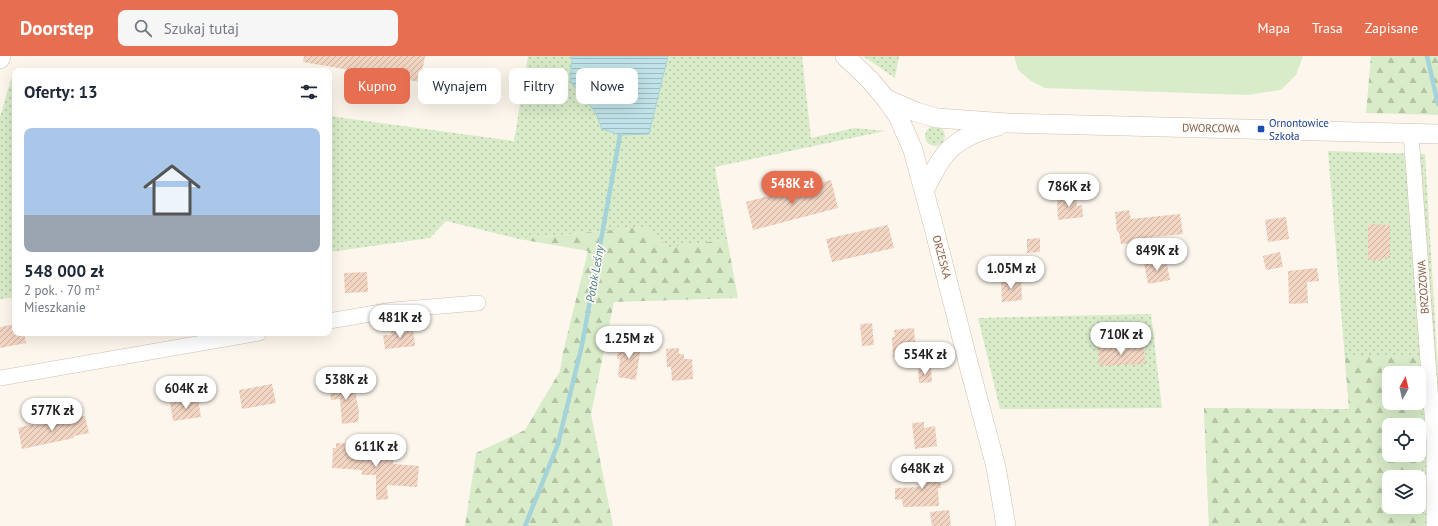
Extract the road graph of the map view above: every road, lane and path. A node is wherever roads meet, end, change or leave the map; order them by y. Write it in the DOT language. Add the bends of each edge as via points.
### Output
graph roads {
  1 [pos="845,56"];
  2 [pos="886,99"];
  3 [pos="940,118"];
  4 [pos="1007,123"];
  5 [pos="1412,134"];
  6 [pos="1438,134"];
  7 [pos="910,142"];
  8 [pos="951,148"];
  9 [pos="924,190"];
  10 [pos="478,303"];
  11 [pos="332,320"];
  12 [pos="242,336"];
  13 [pos="0,378"];
  14 [pos="1436,441"];
  15 [pos="1006,526"];
  16 [pos="1434,526"];
  1 -- 2 [label="street, ORZESKA"];
  2 -- 3 [label="street, DWORCOWA" via="916,112"];
  2 -- 7 [label="street, ORZESKA" via="898,116"];
  3 -- 4 [label="street, DWORCOWA"];
  3 -- 7 [label="street" via="919,123"];
  3 -- 8 [label="street" via="954,126 956,135"];
  4 -- 5 [label="street, DWORCOWA"];
  4 -- 8 [label="street, DWORCOWA" via="969,136"];
  5 -- 6 [label="street, DWORCOWA"];
  5 -- 14 [label="street, BRZOZOWA"];
  7 -- 8 [label="street" via="928,154 941,153"];
  7 -- 9 [label="street, ORZESKA"];
  8 -- 9 [label="street, DWORCOWA" via="941,159"];
  9 -- 15 [label="street, ORZESKA" via="996,467"];
  10 -- 11 [label="street" via="393,310"];
  12 -- 13 [label="street"];
  14 -- 16 [label="street, BRZOZOWA"];
}
